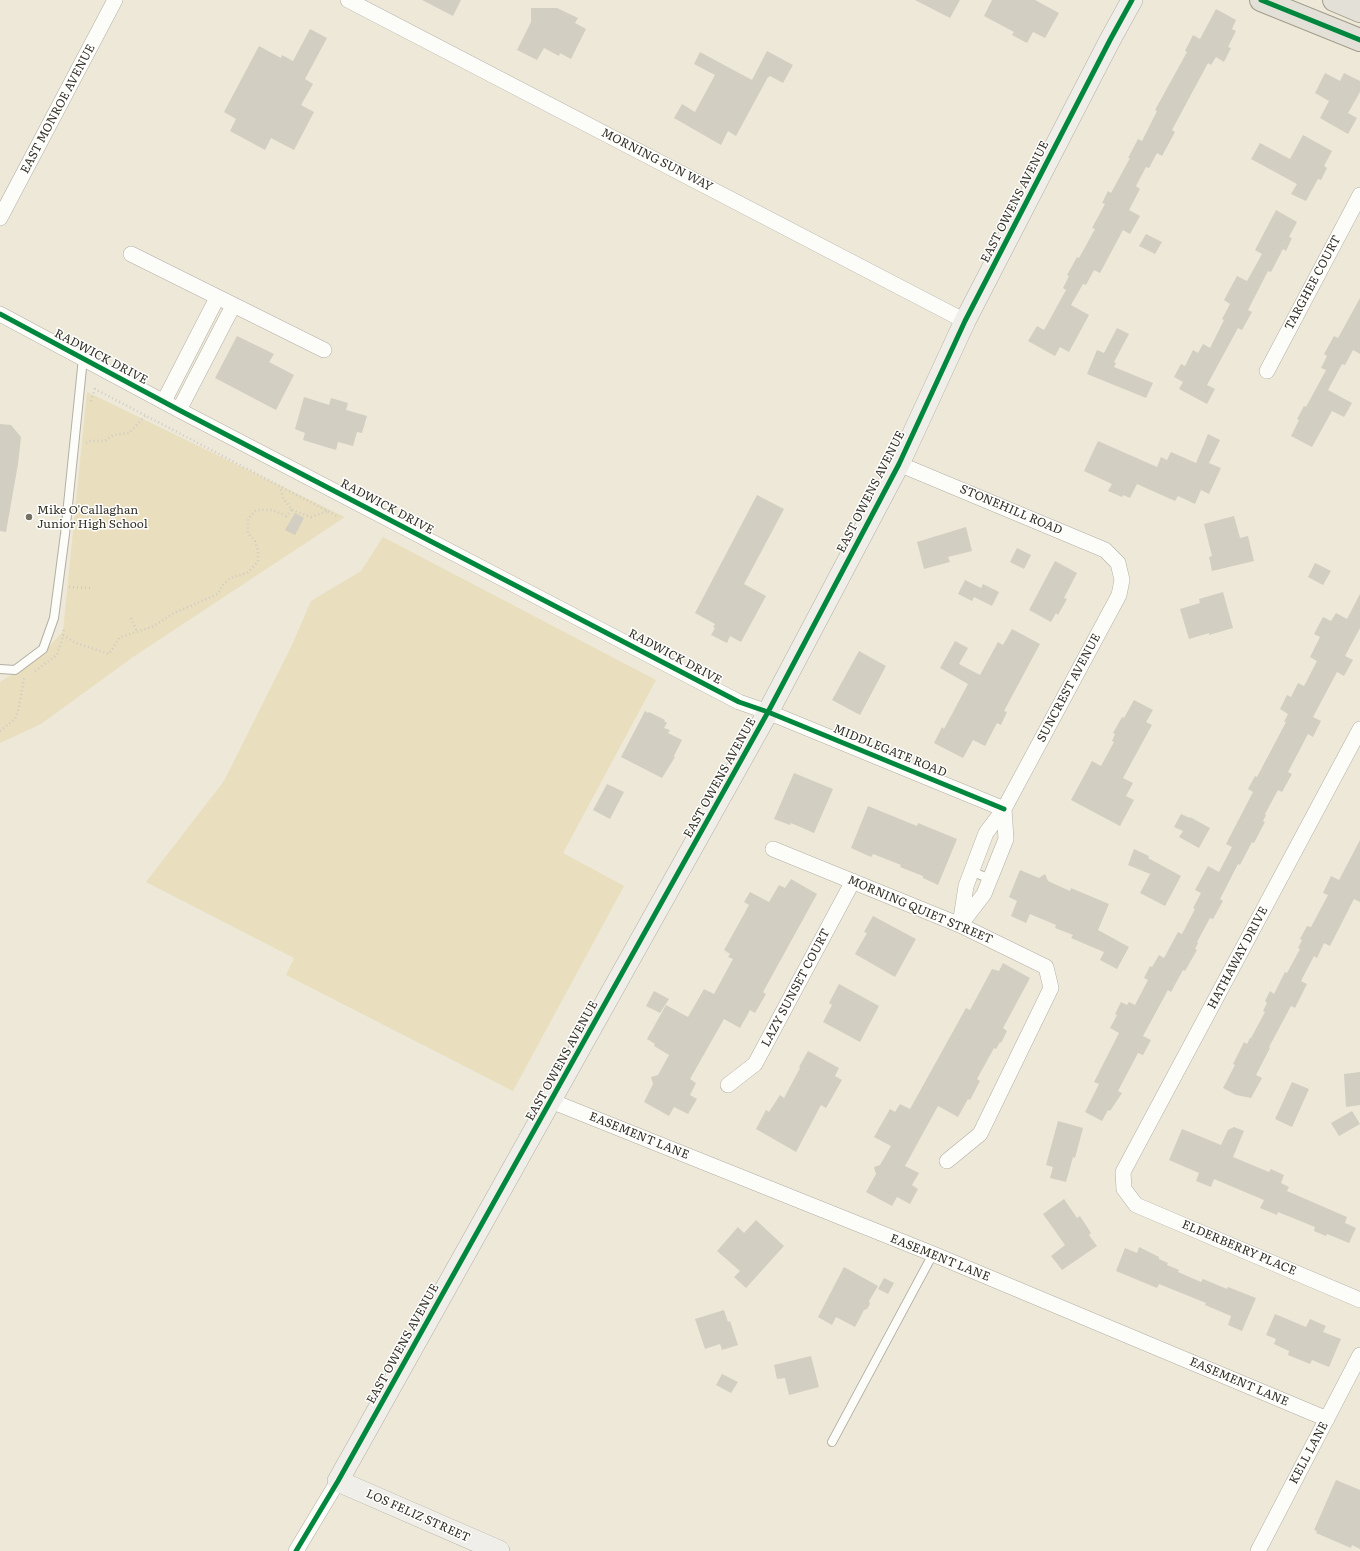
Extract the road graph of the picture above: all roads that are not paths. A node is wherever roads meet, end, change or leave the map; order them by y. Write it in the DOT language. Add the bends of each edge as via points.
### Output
graph roads {
  1 [pos="115,0"];
  2 [pos="348,0"];
  3 [pos="1132,0"];
  4 [pos="1261,0"];
  5 [pos="1334,0"];
  6 [pos="1360,11"];
  7 [pos="1360,40"];
  8 [pos="1360,195"];
  9 [pos="0,218"];
  10 [pos="131,254"];
  11 [pos="217,298"];
  12 [pos="233,306"];
  13 [pos="0,314"];
  14 [pos="965,321"];
  15 [pos="324,350"];
  16 [pos="83,358"];
  17 [pos="1267,371"];
  18 [pos="164,401"];
  19 [pos="179,410"];
  20 [pos="899,464"];
  21 [pos="1118,563"];
  22 [pos="0,668"];
  23 [pos="768,712"];
  24 [pos="1360,729"];
  25 [pos="1004,809"];
  26 [pos="773,849"];
  27 [pos="971,871"];
  28 [pos="990,879"];
  29 [pos="853,881"];
  30 [pos="960,925"];
  31 [pos="728,1085"];
  32 [pos="551,1101"];
  33 [pos="947,1160"];
  34 [pos="1124,1189"];
  35 [pos="933,1254"];
  36 [pos="1360,1300"];
  37 [pos="1360,1355"];
  38 [pos="1327,1419"];
  39 [pos="832,1442"];
  40 [pos="338,1481"];
  41 [pos="296,1551"];
  42 [pos="498,1551"];
  43 [pos="1258,1551"];
  1 -- 9 [label="street, EAST MONROE AVENUE"];
  2 -- 14 [label="street, MORNING SUN WAY"];
  3 -- 14 [label="street, EAST OWENS AVENUE"];
  4 -- 7 [label="main road"];
  5 -- 6 [label="main road"];
  8 -- 17 [label="street, TARGHEE COURT"];
  10 -- 11 [label="street"];
  11 -- 12 [label="street"];
  11 -- 18 [label="street"];
  12 -- 15 [label="street"];
  12 -- 19 [label="street"];
  13 -- 16 [label="street, RADWICK DRIVE"];
  14 -- 20 [label="street, EAST OWENS AVENUE"];
  16 -- 18 [label="street, RADWICK DRIVE"];
  16 -- 22 [label="lane" via="54,618 43,649 15,670"];
  18 -- 19 [label="street, RADWICK DRIVE"];
  19 -- 23 [label="street, RADWICK DRIVE" via="739,702"];
  20 -- 21 [label="street, STONEHILL ROAD" via="1105,550"];
  20 -- 23 [label="street, EAST OWENS AVENUE"];
  21 -- 25 [label="street, SUNCREST AVENUE" via="1122,580 1119,594"];
  23 -- 25 [label="street, MIDDLEGATE ROAD"];
  23 -- 32 [label="street, EAST OWENS AVENUE"];
  24 -- 34 [label="street, HATHAWAY DRIVE" via="1123,1172"];
  25 -- 27 [label="street, SUNCREST AVENUE" via="986,833"];
  25 -- 28 [label="street" via="1006,839"];
  26 -- 29 [label="street, MORNING QUIET STREET"];
  27 -- 28 [label="lane"];
  27 -- 30 [label="street, SUNCREST AVENUE"];
  28 -- 30 [label="street" via="984,894"];
  29 -- 30 [label="street, MORNING QUIET STREET"];
  29 -- 31 [label="street, LAZY SUNSET COURT" via="755,1064"];
  30 -- 33 [label="street, MORNING QUIET STREET" via="1046,967 1051,988 980,1134"];
  32 -- 35 [label="street, EASEMENT LANE"];
  32 -- 40 [label="street, EAST OWENS AVENUE"];
  34 -- 36 [label="street, ELDERBERRY PLACE" via="1136,1205"];
  35 -- 38 [label="street, EASEMENT LANE"];
  35 -- 39 [label="lane"];
  37 -- 38 [label="street, KELL LANE"];
  38 -- 43 [label="street, KELL LANE"];
  40 -- 41 [label="street, EAST OWENS AVENUE"];
  40 -- 42 [label="street, LOS FELIZ STREET"];
}
